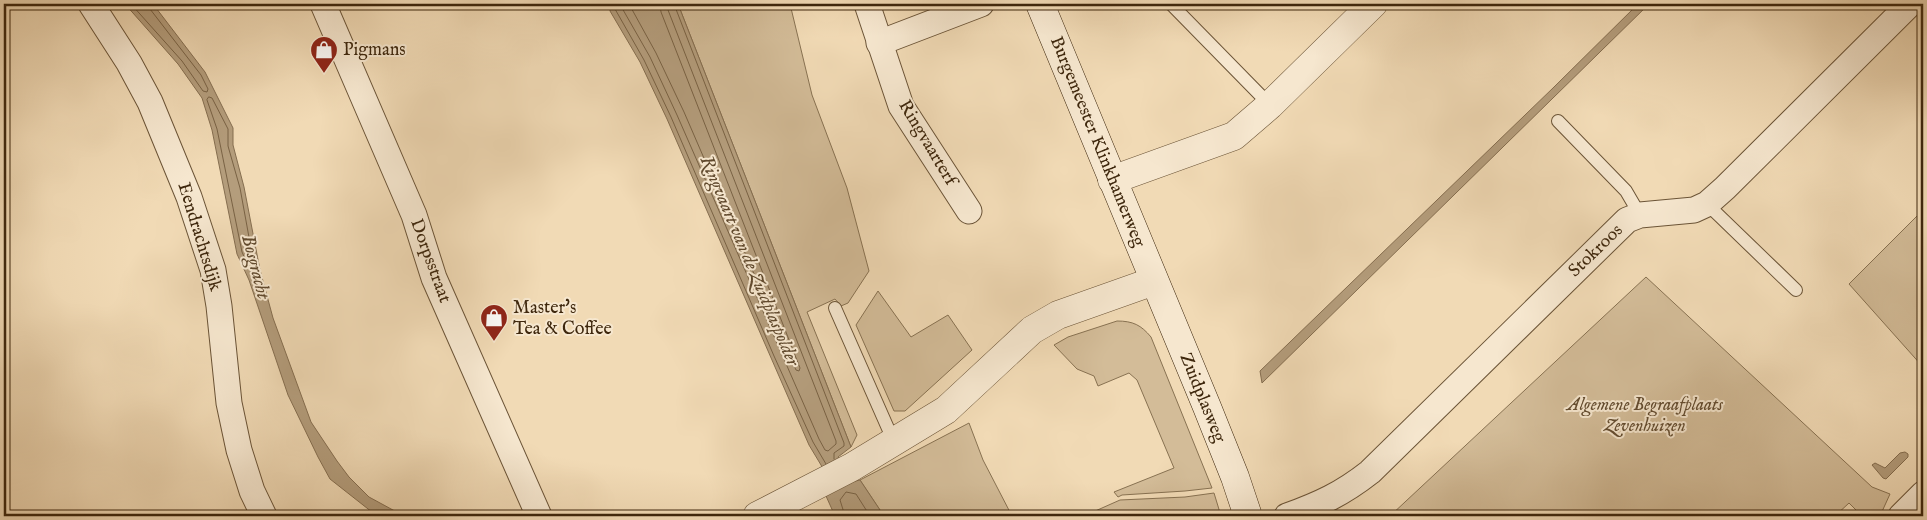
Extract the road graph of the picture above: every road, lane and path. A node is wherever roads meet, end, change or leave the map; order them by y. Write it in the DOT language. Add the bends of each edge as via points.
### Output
graph roads {
  1 [pos="91,4"];
  2 [pos="323,4"];
  3 [pos="867,4"];
  4 [pos="981,4"];
  5 [pos="1040,4"];
  6 [pos="1171,4"];
  7 [pos="1373,4"];
  8 [pos="1910,4"];
  9 [pos="879,43"];
  10 [pos="1270,105"];
  11 [pos="1558,121"];
  12 [pos="1112,180"];
  13 [pos="1707,204"];
  14 [pos="969,211"];
  15 [pos="1640,215"];
  16 [pos="1154,281"];
  17 [pos="1796,290"];
  18 [pos="835,308"];
  19 [pos="894,442"];
  20 [pos="1923,494"];
  21 [pos="264,516"];
  22 [pos="539,516"];
  23 [pos="757,516"];
  24 [pos="1248,516"];
  25 [pos="1287,516"];
  26 [pos="1901,516"];
  1 -- 21 [label="street, Eendrachtsdijk" via="146,94 189,197 213,270 229,403 239,450"];
  2 -- 22 [label="street, Dorpsstraat" via="414,215 434,278"];
  3 -- 9 [label="street, Ringvaarterf"];
  4 -- 9 [label="street"];
  5 -- 12 [label="street, Burgemeester Klinkhamerweg"];
  6 -- 10 [label="lane"];
  7 -- 10 [label="street"];
  8 -- 13 [label="street, Stokroos"];
  9 -- 14 [label="street, Ringvaarterf" via="901,106"];
  10 -- 12 [label="street" via="1234,136"];
  11 -- 15 [label="lane" via="1626,191"];
  12 -- 16 [label="street, Burgemeester Klinkhamerweg"];
  13 -- 15 [label="street, Stokroos" via="1694,210"];
  13 -- 17 [label="lane"];
  15 -- 25 [label="street, Stokroos" via="1627,220 1370,472 1331,500"];
  16 -- 19 [label="street" via="1058,314 1032,330 946,410"];
  16 -- 24 [label="street, Zuidplasweg"];
  18 -- 19 [label="lane"];
  19 -- 23 [label="street"];
  20 -- 26 [label="street"];
}
